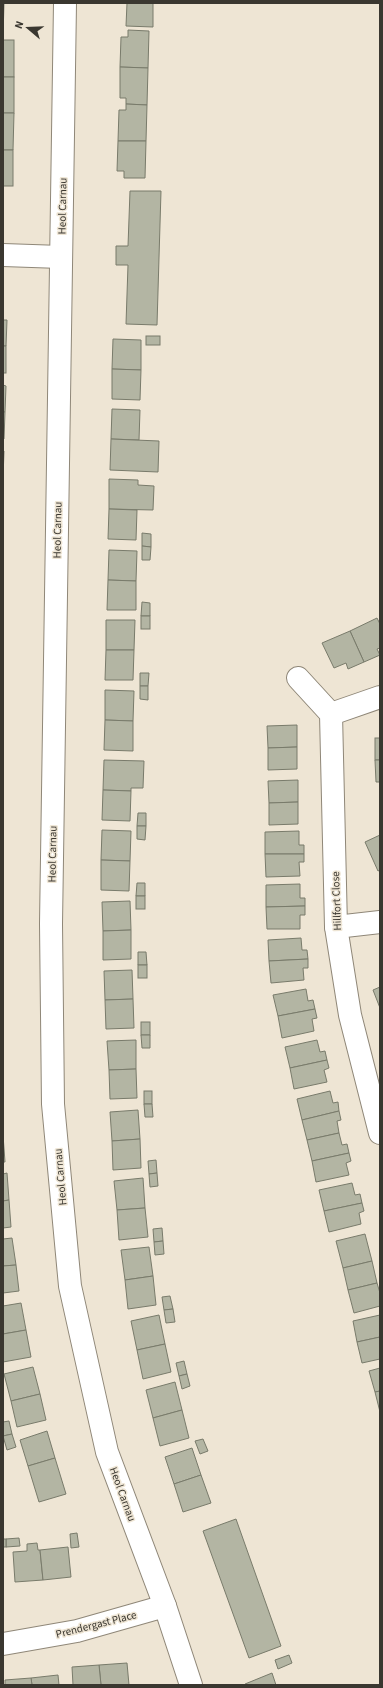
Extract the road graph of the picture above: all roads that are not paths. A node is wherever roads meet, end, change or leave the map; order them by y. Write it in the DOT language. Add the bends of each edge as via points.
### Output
graph roads {
  1 [pos="65,3"];
  2 [pos="3,255"];
  3 [pos="61,256"];
  4 [pos="298,678"];
  5 [pos="380,697"];
  6 [pos="331,714"];
  7 [pos="380,922"];
  8 [pos="336,927"];
  9 [pos="380,1133"];
  10 [pos="165,1606"];
  11 [pos="3,1644"];
  12 [pos="191,1685"];
  1 -- 3 [label="street, Heol Carnau"];
  2 -- 3 [label="street"];
  3 -- 10 [label="street, Heol Carnau" via="51,924 53,1104 70,1286 107,1452"];
  4 -- 6 [label="street"];
  5 -- 6 [label="street"];
  6 -- 8 [label="street, Hillfort Close"];
  7 -- 8 [label="street"];
  8 -- 9 [label="street, Hillfort Close" via="350,1016"];
  10 -- 11 [label="street, Prendergast Place" via="77,1631"];
  10 -- 12 [label="street, Heol Carnau"];
}
